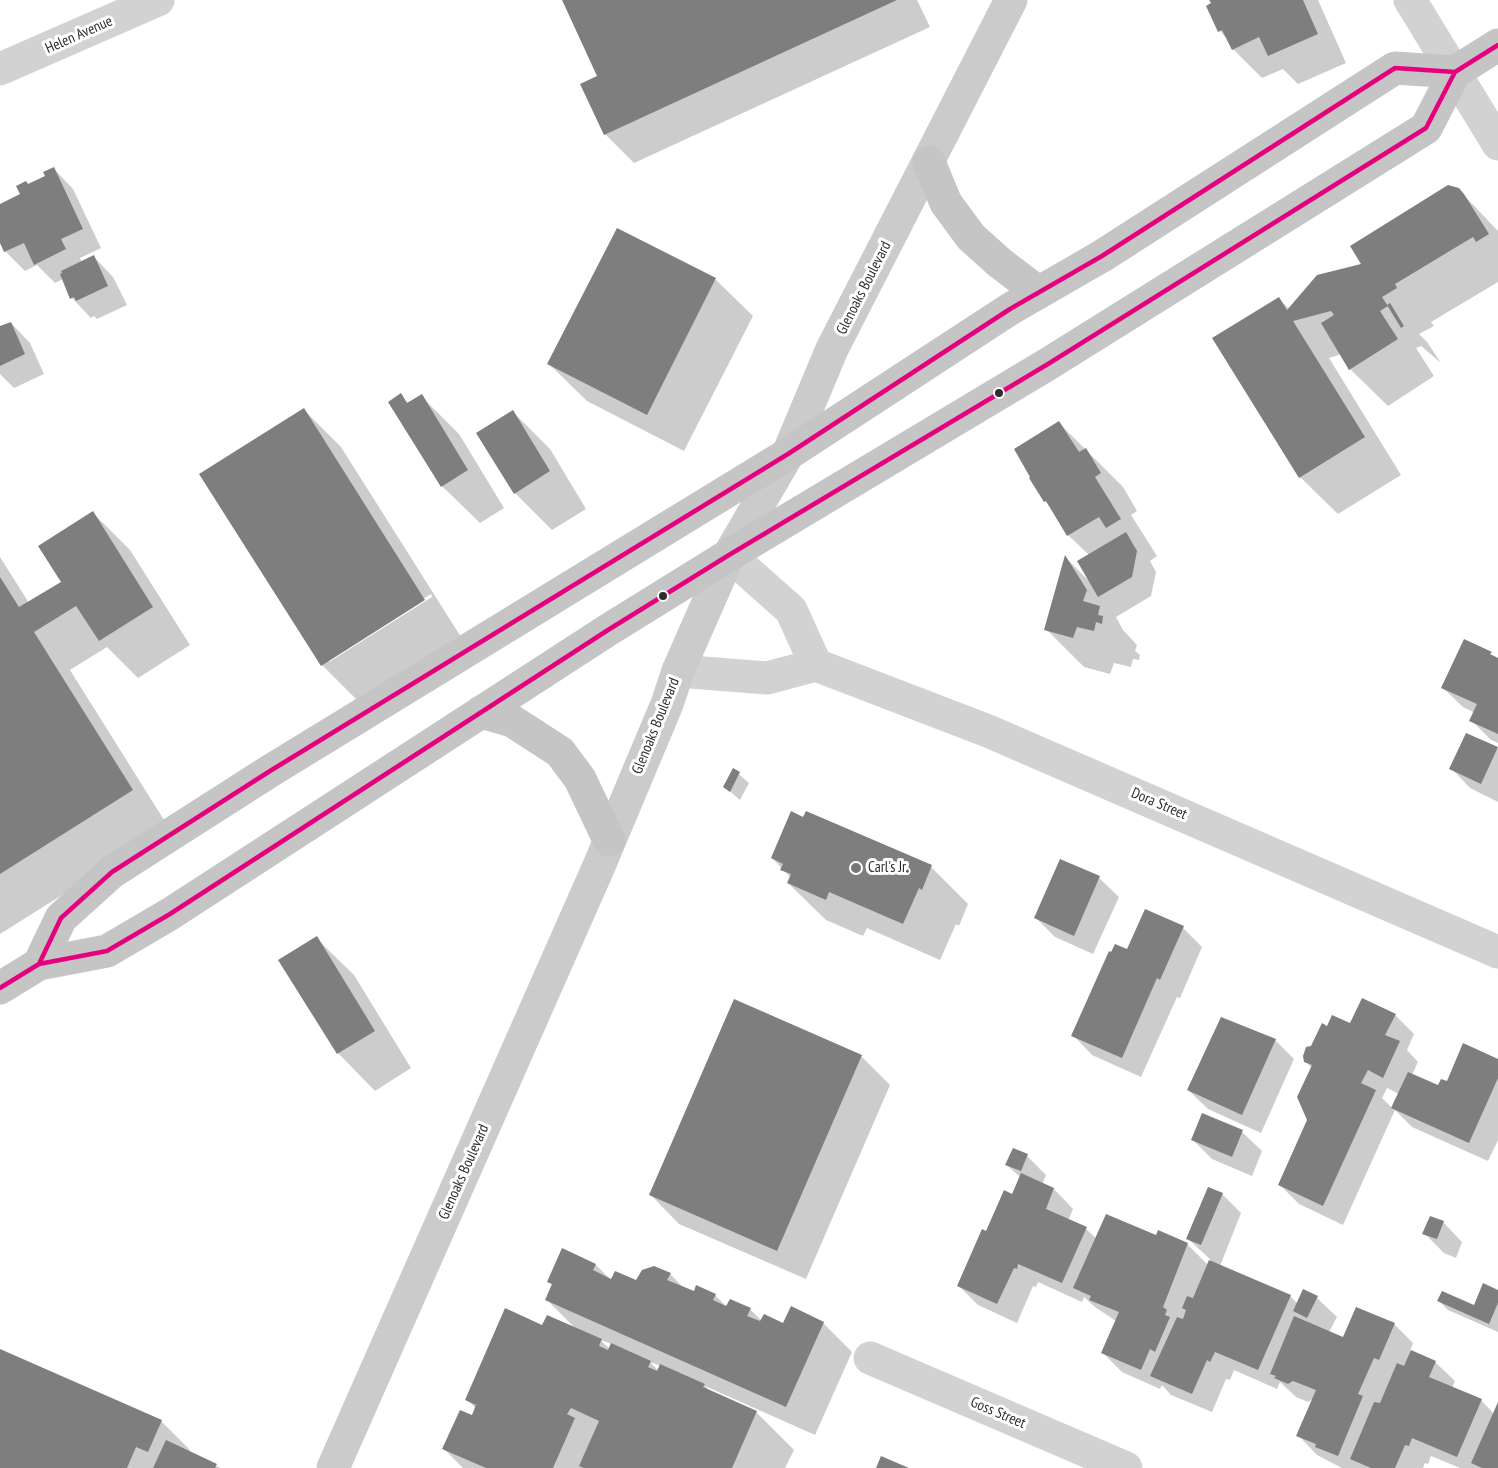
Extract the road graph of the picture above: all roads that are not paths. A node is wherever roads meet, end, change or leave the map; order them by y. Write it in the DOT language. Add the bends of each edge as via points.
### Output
graph roads {
  1 [pos="158,0"];
  2 [pos="1011,0"];
  3 [pos="1410,0"];
  4 [pos="1498,45"];
  5 [pos="0,69"];
  6 [pos="1455,72"];
  7 [pos="1498,144"];
  8 [pos="928,162"];
  9 [pos="1038,292"];
  10 [pos="788,454"];
  11 [pos="729,555"];
  12 [pos="816,666"];
  13 [pos="678,671"];
  14 [pos="481,712"];
  15 [pos="609,840"];
  16 [pos="1498,952"];
  17 [pos="39,964"];
  18 [pos="0,988"];
  19 [pos="870,1358"];
  20 [pos="333,1468"];
  21 [pos="1126,1468"];
  1 -- 5 [label="street, Helen Avenue"];
  2 -- 8 [label="main road, Glenoaks Boulevard"];
  3 -- 6 [label="street"];
  4 -- 6 [label="main road"];
  6 -- 7 [label="street"];
  6 -- 9 [label="main road" via="1395,68"];
  6 -- 11 [label="main road" via="1426,128 1048,364"];
  8 -- 9 [label="main road" via="946,203 971,237"];
  8 -- 10 [label="main road, Glenoaks Boulevard" via="832,349"];
  9 -- 10 [label="main road"];
  10 -- 11 [label="main road, Glenoaks Boulevard"];
  10 -- 17 [label="main road" via="300,752 112,872 61,918"];
  11 -- 12 [label="street" via="791,610"];
  11 -- 13 [label="main road, Glenoaks Boulevard"];
  11 -- 14 [label="main road"];
  12 -- 13 [label="street" via="767,678"];
  12 -- 16 [label="street, Dora Street" via="988,731"];
  13 -- 15 [label="main road, Glenoaks Boulevard"];
  14 -- 15 [label="main road" via="512,722 560,752 580,779"];
  14 -- 17 [label="main road" via="107,951"];
  15 -- 20 [label="main road, Glenoaks Boulevard"];
  17 -- 18 [label="main road"];
  19 -- 21 [label="street, Goss Street"];
}
